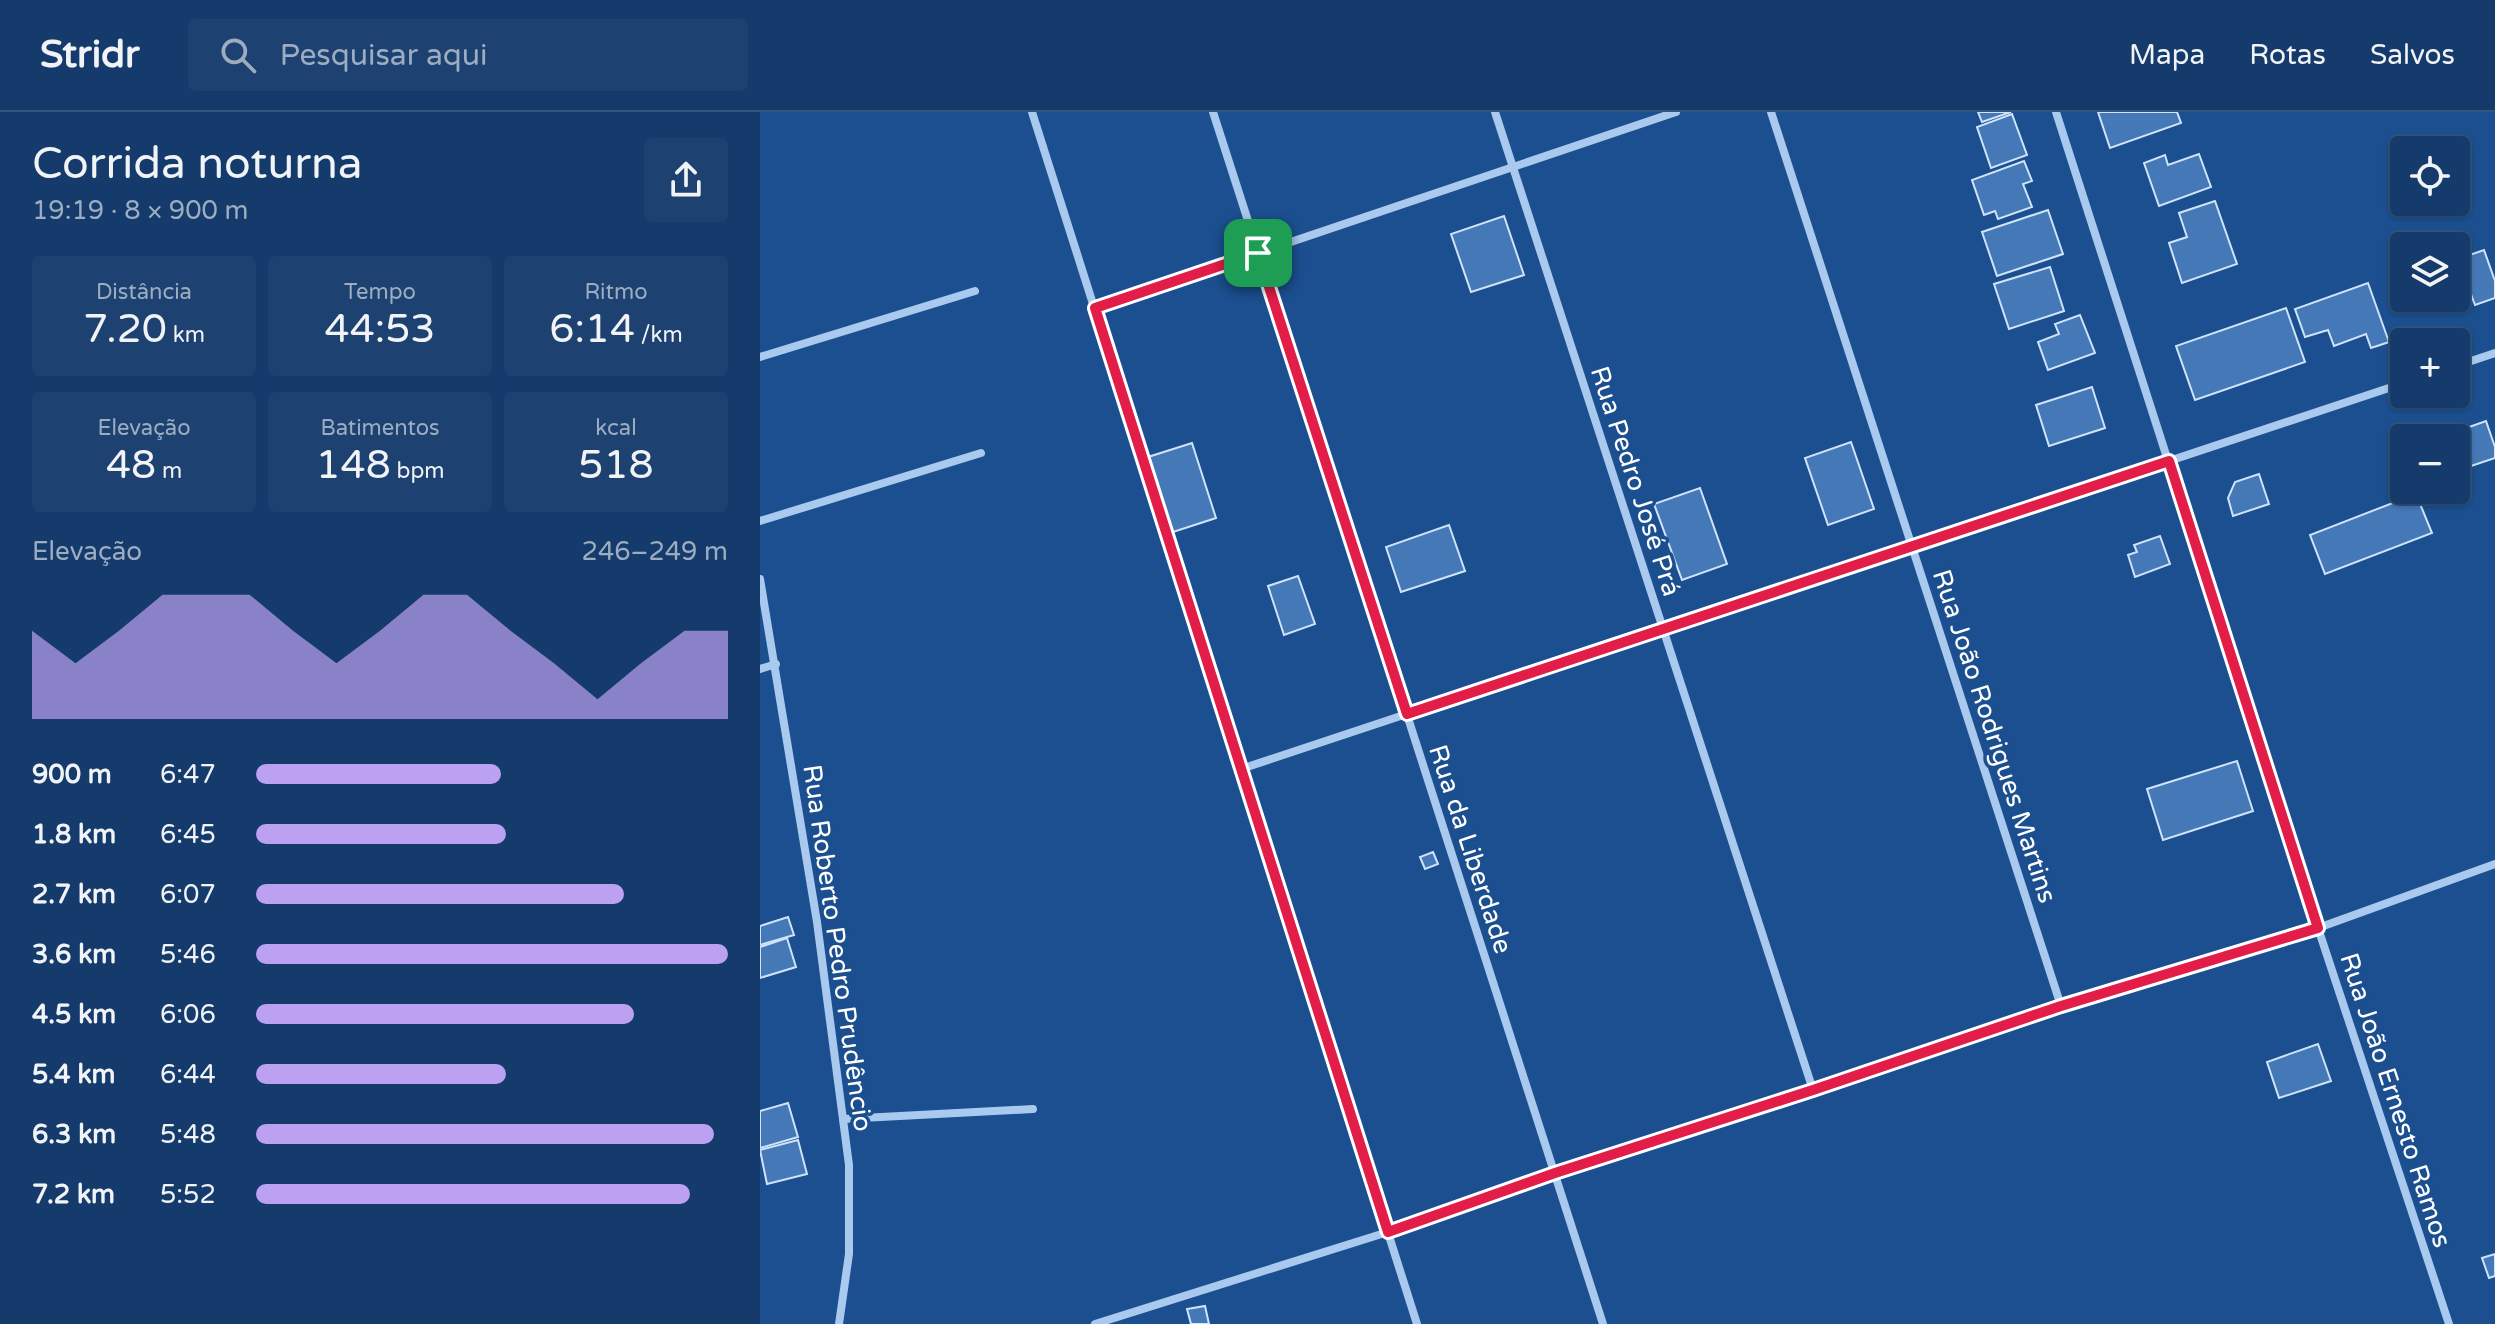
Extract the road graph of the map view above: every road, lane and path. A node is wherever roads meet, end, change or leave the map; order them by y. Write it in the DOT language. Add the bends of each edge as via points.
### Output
graph roads {
  1 [pos="1032,112"];
  2 [pos="1213,112"];
  3 [pos="1495,112"];
  4 [pos="1676,112"];
  5 [pos="1771,112"];
  6 [pos="2056,112"];
  7 [pos="1513,167"];
  8 [pos="1258,253"];
  9 [pos="975,291"];
  10 [pos="1095,308"];
  11 [pos="2495,353"];
  12 [pos="760,357"];
  13 [pos="2470,361"];
  14 [pos="2390,388"];
  15 [pos="981,453"];
  16 [pos="2169,461"];
  17 [pos="760,521"];
  18 [pos="1912,546"];
  19 [pos="760,579"];
  20 [pos="1663,629"];
  21 [pos="776,664"];
  22 [pos="760,669"];
  23 [pos="1407,714"];
  24 [pos="1241,769"];
  25 [pos="2495,864"];
  26 [pos="2318,928"];
  27 [pos="2061,1006"];
  28 [pos="1813,1090"];
  29 [pos="1033,1109"];
  30 [pos="843,1119"];
  31 [pos="1555,1173"];
  32 [pos="1388,1232"];
  33 [pos="839,1324"];
  34 [pos="1095,1324"];
  35 [pos="1417,1324"];
  36 [pos="1603,1324"];
  37 [pos="2449,1324"];
  1 -- 10 [label="street"];
  2 -- 8 [label="street, Rua da Liberdade"];
  3 -- 7 [label="street, Rua Pedro José Prá"];
  4 -- 7 [label="street"];
  5 -- 18 [label="street, Rua João Rodrigues Martins"];
  6 -- 16 [label="street, Rua João Ernesto Ramos"];
  7 -- 8 [label="street"];
  7 -- 20 [label="street, Rua Pedro José Prá"];
  8 -- 10 [label="street"];
  8 -- 23 [label="street, Rua da Liberdade"];
  9 -- 12 [label="street"];
  10 -- 24 [label="street"];
  11 -- 13 [label="street"];
  14 -- 16 [label="street"];
  15 -- 17 [label="street"];
  16 -- 18 [label="street"];
  16 -- 26 [label="street, Rua João Ernesto Ramos"];
  18 -- 20 [label="street"];
  18 -- 27 [label="street, Rua João Rodrigues Martins"];
  19 -- 21 [label="street, Rua Roberto Pedro Prudêncio"];
  20 -- 23 [label="street"];
  20 -- 28 [label="street, Rua Pedro José Prá"];
  21 -- 22 [label="street"];
  21 -- 30 [label="street, Rua Roberto Pedro Prudêncio"];
  23 -- 24 [label="street"];
  23 -- 31 [label="street, Rua da Liberdade"];
  24 -- 32 [label="street"];
  25 -- 26 [label="street"];
  26 -- 27 [label="street"];
  26 -- 37 [label="street, Rua João Ernesto Ramos"];
  27 -- 28 [label="street"];
  28 -- 31 [label="street"];
  29 -- 30 [label="street"];
  30 -- 33 [label="street, Rua Roberto Pedro Prudêncio" via="850,1209"];
  31 -- 32 [label="street"];
  31 -- 36 [label="street, Rua da Liberdade"];
  32 -- 34 [label="street"];
  32 -- 35 [label="street"];
}
